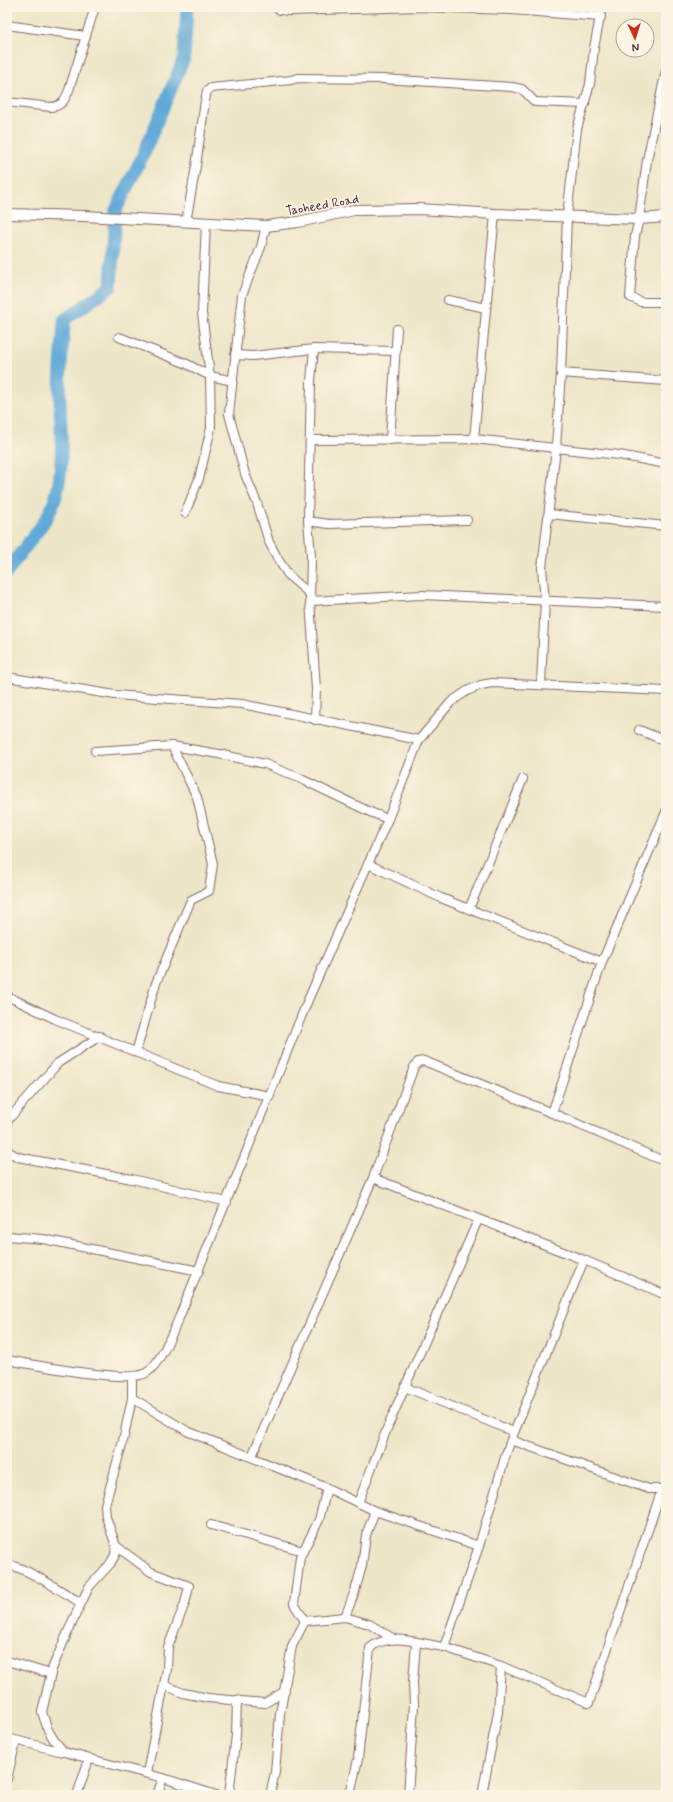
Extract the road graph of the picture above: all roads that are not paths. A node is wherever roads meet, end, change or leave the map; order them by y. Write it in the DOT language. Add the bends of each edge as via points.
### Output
graph roads {
  1 [pos="95,7"];
  2 [pos="276,7"];
  3 [pos="602,7"];
  4 [pos="600,17"];
  5 [pos="7,24"];
  6 [pos="85,36"];
  7 [pos="666,70"];
  8 [pos="7,102"];
  9 [pos="585,104"];
  10 [pos="7,214"];
  11 [pos="495,214"];
  12 [pos="567,216"];
  13 [pos="666,217"];
  14 [pos="639,219"];
  15 [pos="186,222"];
  16 [pos="206,223"];
  17 [pos="266,226"];
  18 [pos="448,300"];
  19 [pos="666,302"];
  20 [pos="486,308"];
  21 [pos="397,329"];
  22 [pos="120,338"];
  23 [pos="314,349"];
  24 [pos="396,351"];
  25 [pos="234,354"];
  26 [pos="561,373"];
  27 [pos="210,376"];
  28 [pos="233,381"];
  29 [pos="666,381"];
  30 [pos="474,439"];
  31 [pos="310,440"];
  32 [pos="390,440"];
  33 [pos="556,448"];
  34 [pos="666,464"];
  35 [pos="185,513"];
  36 [pos="549,514"];
  37 [pos="467,520"];
  38 [pos="308,521"];
  39 [pos="666,526"];
  40 [pos="310,598"];
  41 [pos="545,600"];
  42 [pos="666,606"];
  43 [pos="7,677"];
  44 [pos="541,684"];
  45 [pos="666,691"];
  46 [pos="315,720"];
  47 [pos="639,730"];
  48 [pos="419,740"];
  49 [pos="666,741"];
  50 [pos="172,746"];
  51 [pos="95,751"];
  52 [pos="523,779"];
  53 [pos="666,812"];
  54 [pos="388,819"];
  55 [pos="368,864"];
  56 [pos="469,909"];
  57 [pos="602,962"];
  58 [pos="7,996"];
  59 [pos="100,1036"];
  60 [pos="136,1052"];
  61 [pos="270,1096"];
  62 [pos="552,1113"];
  63 [pos="7,1121"];
  64 [pos="7,1151"];
  65 [pos="666,1162"];
  66 [pos="373,1178"];
  67 [pos="227,1202"];
  68 [pos="478,1220"];
  69 [pos="7,1236"];
  70 [pos="584,1260"];
  71 [pos="198,1271"];
  72 [pos="666,1294"];
  73 [pos="7,1360"];
  74 [pos="132,1377"];
  75 [pos="405,1387"];
  76 [pos="132,1398"];
  77 [pos="514,1432"];
  78 [pos="511,1440"];
  79 [pos="252,1456"];
  80 [pos="327,1488"];
  81 [pos="664,1488"];
  82 [pos="358,1503"];
  83 [pos="375,1511"];
  84 [pos="211,1525"];
  85 [pos="116,1546"];
  86 [pos="479,1546"];
  87 [pos="303,1551"];
  88 [pos="7,1564"];
  89 [pos="81,1603"];
  90 [pos="345,1617"];
  91 [pos="305,1621"];
  92 [pos="394,1639"];
  93 [pos="416,1643"];
  94 [pos="444,1647"];
  95 [pos="7,1661"];
  96 [pos="501,1666"];
  97 [pos="51,1674"];
  98 [pos="164,1685"];
  99 [pos="284,1691"];
  100 [pos="237,1700"];
  101 [pos="7,1738"];
  102 [pos="16,1741"];
  103 [pos="64,1752"];
  104 [pos="89,1759"];
  105 [pos="147,1773"];
  106 [pos="163,1778"];
  107 [pos="7,1779"];
  108 [pos="77,1795"];
  109 [pos="157,1795"];
  110 [pos="216,1795"];
  111 [pos="229,1795"];
  112 [pos="270,1795"];
  113 [pos="350,1795"];
  114 [pos="408,1795"];
  115 [pos="482,1795"];
  1 -- 6 [label="street"];
  2 -- 4 [label="street" via="288,11 419,7 512,10"];
  3 -- 4 [label="street"];
  4 -- 9 [label="street"];
  5 -- 6 [label="street"];
  6 -- 8 [label="street" via="64,101 58,106 51,107"];
  7 -- 14 [label="street" via="647,160"];
  9 -- 12 [label="street" via="577,129"];
  9 -- 15 [label="street" via="535,102 522,89 512,87 383,79 298,78 211,88 207,91 205,101"];
  10 -- 15 [label="main road, Taoheed Road"];
  11 -- 12 [label="main road, Taoheed Road"];
  11 -- 17 [label="main road, Taoheed Road" via="420,209 354,210"];
  11 -- 20 [label="street"];
  12 -- 14 [label="main road, Taoheed Road"];
  12 -- 26 [label="street"];
  13 -- 14 [label="main road, Taoheed Road"];
  14 -- 19 [label="street" via="635,236 630,297 641,302"];
  15 -- 16 [label="main road, Taoheed Road"];
  16 -- 17 [label="main road, Taoheed Road"];
  16 -- 27 [label="street" via="202,313"];
  17 -- 25 [label="street" via="262,247 242,295"];
  18 -- 20 [label="street"];
  20 -- 30 [label="street"];
  21 -- 24 [label="street"];
  22 -- 27 [label="street" via="185,363"];
  23 -- 24 [label="street"];
  23 -- 25 [label="street" via="253,356"];
  23 -- 31 [label="street"];
  24 -- 32 [label="street"];
  25 -- 28 [label="street"];
  26 -- 29 [label="street"];
  26 -- 33 [label="street"];
  27 -- 28 [label="street"];
  27 -- 35 [label="street" via="210,428 199,479"];
  28 -- 40 [label="street" via="229,419 269,542 289,576"];
  30 -- 32 [label="street"];
  30 -- 33 [label="street"];
  31 -- 32 [label="street"];
  31 -- 38 [label="street"];
  33 -- 34 [label="street" via="619,455"];
  33 -- 36 [label="street"];
  36 -- 39 [label="street"];
  36 -- 41 [label="street" via="542,568"];
  37 -- 38 [label="street" via="329,524"];
  38 -- 40 [label="street" via="311,555"];
  40 -- 41 [label="street" via="422,595"];
  40 -- 46 [label="street" via="316,689"];
  41 -- 42 [label="street"];
  41 -- 44 [label="street"];
  43 -- 46 [label="street" via="115,695 242,704"];
  44 -- 45 [label="street"];
  44 -- 48 [label="street" via="492,683 467,691 451,702"];
  46 -- 48 [label="street"];
  47 -- 49 [label="street"];
  48 -- 54 [label="street"];
  50 -- 51 [label="street"];
  50 -- 54 [label="street" via="265,764"];
  50 -- 60 [label="street" via="197,797 213,864 209,891 191,900 156,983"];
  52 -- 56 [label="street"];
  53 -- 57 [label="street"];
  54 -- 55 [label="street"];
  55 -- 56 [label="street"];
  55 -- 61 [label="street" via="308,1000"];
  56 -- 57 [label="street"];
  57 -- 62 [label="street"];
  58 -- 59 [label="street" via="55,1019"];
  59 -- 60 [label="street"];
  59 -- 63 [label="street" via="58,1063"];
  60 -- 61 [label="street" via="218,1086"];
  61 -- 67 [label="street"];
  62 -- 65 [label="street"];
  62 -- 66 [label="street" via="424,1061 418,1062"];
  64 -- 67 [label="street" via="18,1157 132,1179"];
  66 -- 68 [label="street"];
  66 -- 79 [label="street"];
  67 -- 71 [label="street"];
  68 -- 70 [label="street"];
  68 -- 75 [label="street"];
  69 -- 71 [label="street" via="44,1239"];
  70 -- 72 [label="street"];
  70 -- 77 [label="street"];
  71 -- 74 [label="street" via="179,1318 156,1364 146,1374"];
  73 -- 74 [label="street" via="71,1372"];
  74 -- 76 [label="street"];
  75 -- 77 [label="street"];
  75 -- 82 [label="street"];
  76 -- 79 [label="street" via="187,1431"];
  76 -- 85 [label="street" via="105,1505 106,1517"];
  77 -- 78 [label="street"];
  78 -- 81 [label="street" via="649,1489"];
  78 -- 86 [label="street"];
  79 -- 80 [label="street"];
  80 -- 82 [label="street"];
  80 -- 87 [label="street" via="319,1520"];
  81 -- 96 [label="street" via="589,1703"];
  82 -- 83 [label="street"];
  83 -- 86 [label="street"];
  83 -- 90 [label="street" via="366,1535 362,1566 355,1591"];
  84 -- 87 [label="street"];
  85 -- 89 [label="street" via="110,1564 89,1587"];
  85 -- 98 [label="street" via="152,1572 189,1586 168,1647"];
  86 -- 94 [label="street"];
  87 -- 91 [label="street" via="294,1604"];
  88 -- 89 [label="street" via="47,1582"];
  89 -- 97 [label="street"];
  90 -- 91 [label="street"];
  90 -- 92 [label="street" via="369,1624"];
  91 -- 99 [label="street" via="292,1646"];
  92 -- 93 [label="street"];
  92 -- 113 [label="street" via="382,1640 370,1648 358,1759"];
  93 -- 94 [label="street"];
  93 -- 114 [label="street"];
  94 -- 96 [label="street"];
  95 -- 97 [label="street"];
  96 -- 115 [label="street" via="498,1718"];
  97 -- 103 [label="street" via="42,1712 48,1730"];
  98 -- 100 [label="street" via="183,1693"];
  98 -- 105 [label="street"];
  99 -- 100 [label="street" via="265,1703"];
  99 -- 112 [label="street"];
  100 -- 111 [label="street"];
  101 -- 102 [label="street"];
  102 -- 103 [label="street"];
  102 -- 107 [label="street"];
  103 -- 104 [label="street"];
  104 -- 105 [label="street"];
  104 -- 108 [label="street"];
  105 -- 106 [label="street"];
  106 -- 109 [label="street"];
  106 -- 110 [label="street"];
}
